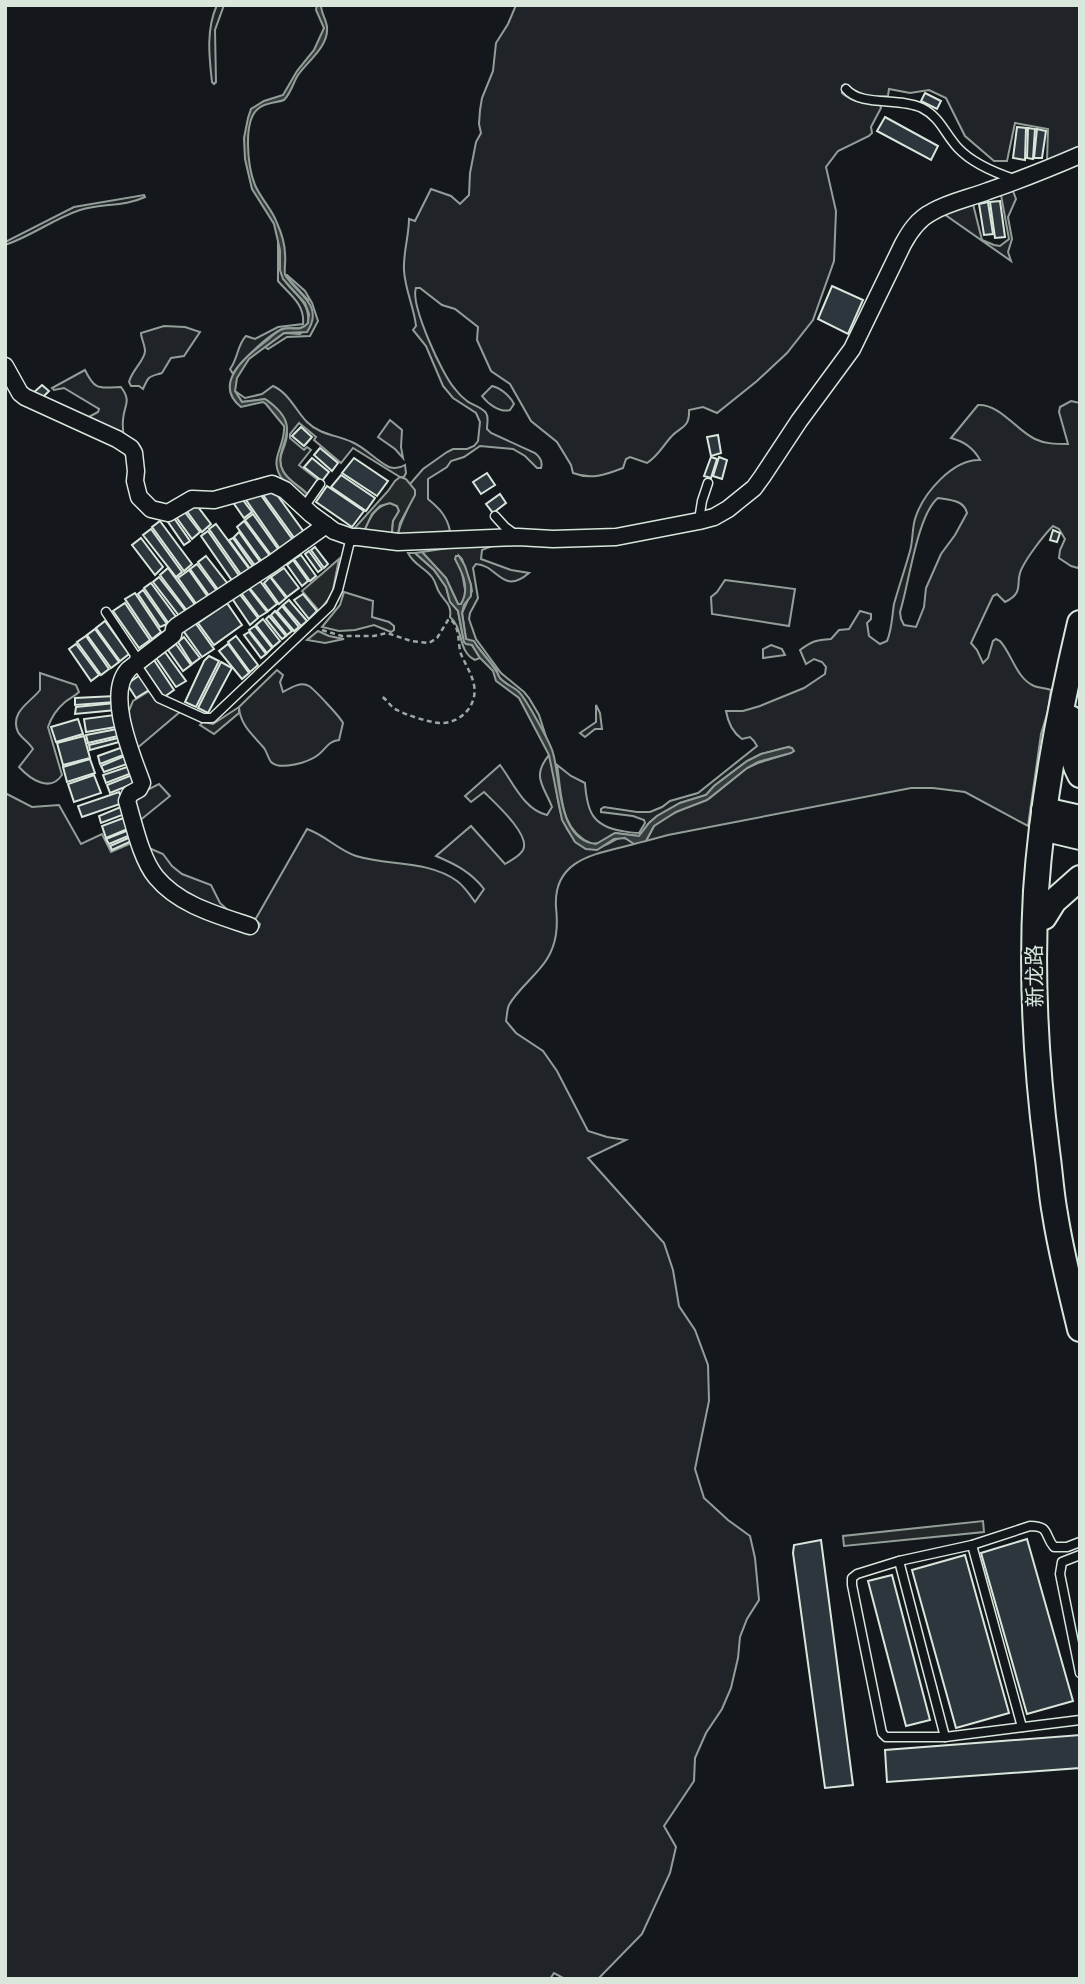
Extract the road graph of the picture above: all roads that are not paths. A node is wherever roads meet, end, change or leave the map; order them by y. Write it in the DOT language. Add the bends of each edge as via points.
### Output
graph roads {
  1 [pos="846,89"];
  2 [pos="1080,155"];
  3 [pos="1017,181"];
  4 [pos="5,366"];
  5 [pos="709,483"];
  6 [pos="320,484"];
  7 [pos="304,507"];
  8 [pos="495,516"];
  9 [pos="699,521"];
  10 [pos="326,525"];
  11 [pos="351,537"];
  12 [pos="518,537"];
  13 [pos="106,612"];
  14 [pos="1080,623"];
  15 [pos="1080,656"];
  16 [pos="136,663"];
  17 [pos="1070,698"];
  18 [pos="1080,775"];
  19 [pos="1080,818"];
  20 [pos="1048,820"];
  21 [pos="1080,837"];
  22 [pos="1080,878"];
  23 [pos="1044,917"];
  24 [pos="250,926"];
  25 [pos="1080,1298"];
  26 [pos="1080,1329"];
  27 [pos="1080,1542"];
  28 [pos="972,1545"];
  29 [pos="1080,1555"];
  30 [pos="899,1562"];
  31 [pos="1080,1673"];
  32 [pos="1080,1720"];
  33 [pos="1022,1727"];
  34 [pos="945,1737"];
  1 -- 3 [label="lane" via="865,100 903,102 924,109 965,155"];
  2 -- 3 [label="street"];
  3 -- 9 [label="street" via="947,205 919,221 903,244 852,349 769,468 740,500"];
  4 -- 7 [label="street" via="25,397 131,447 139,497 151,509 168,513 192,499 214,500 272,484"];
  5 -- 9 [label="lane"];
  6 -- 7 [label="lane"];
  7 -- 10 [label="street"];
  8 -- 12 [label="lane"];
  9 -- 12 [label="street" via="616,537"];
  10 -- 11 [label="street"];
  10 -- 16 [label="street" via="177,626 173,635"];
  11 -- 12 [label="street" via="398,542"];
  11 -- 16 [label="lane" via="330,606 212,718 159,698"];
  13 -- 16 [label="lane"];
  14 -- 20 [label="main road, 新龙路" via="1063,696"];
  15 -- 17 [label="main road, 新龙路"];
  16 -- 24 [label="street" via="123,674 119,692 127,743 142,783 127,801 147,861 156,877 191,905"];
  17 -- 18 [label="main road" via="1070,744"];
  17 -- 20 [label="main road, 新龙路"];
  19 -- 20 [label="main road"];
  20 -- 21 [label="main road"];
  20 -- 23 [label="main road, 新龙路"];
  20 -- 26 [label="main road, 新龙路" via="1036,890 1036,1043 1055,1214"];
  22 -- 23 [label="main road" via="1054,901"];
  23 -- 25 [label="main road, 新龙路" via="1041,952 1047,1105 1062,1215"];
  27 -- 28 [label="lane" via="1054,1547 1046,1531 1030,1526"];
  28 -- 30 [label="lane"];
  28 -- 33 [label="lane"];
  29 -- 31 [label="lane" via="1062,1562 1060,1574"];
  30 -- 34 [label="lane"];
  30 -- 34 [label="lane" via="852,1578 881,1734"];
  32 -- 33 [label="lane"];
  33 -- 34 [label="lane"];
}
